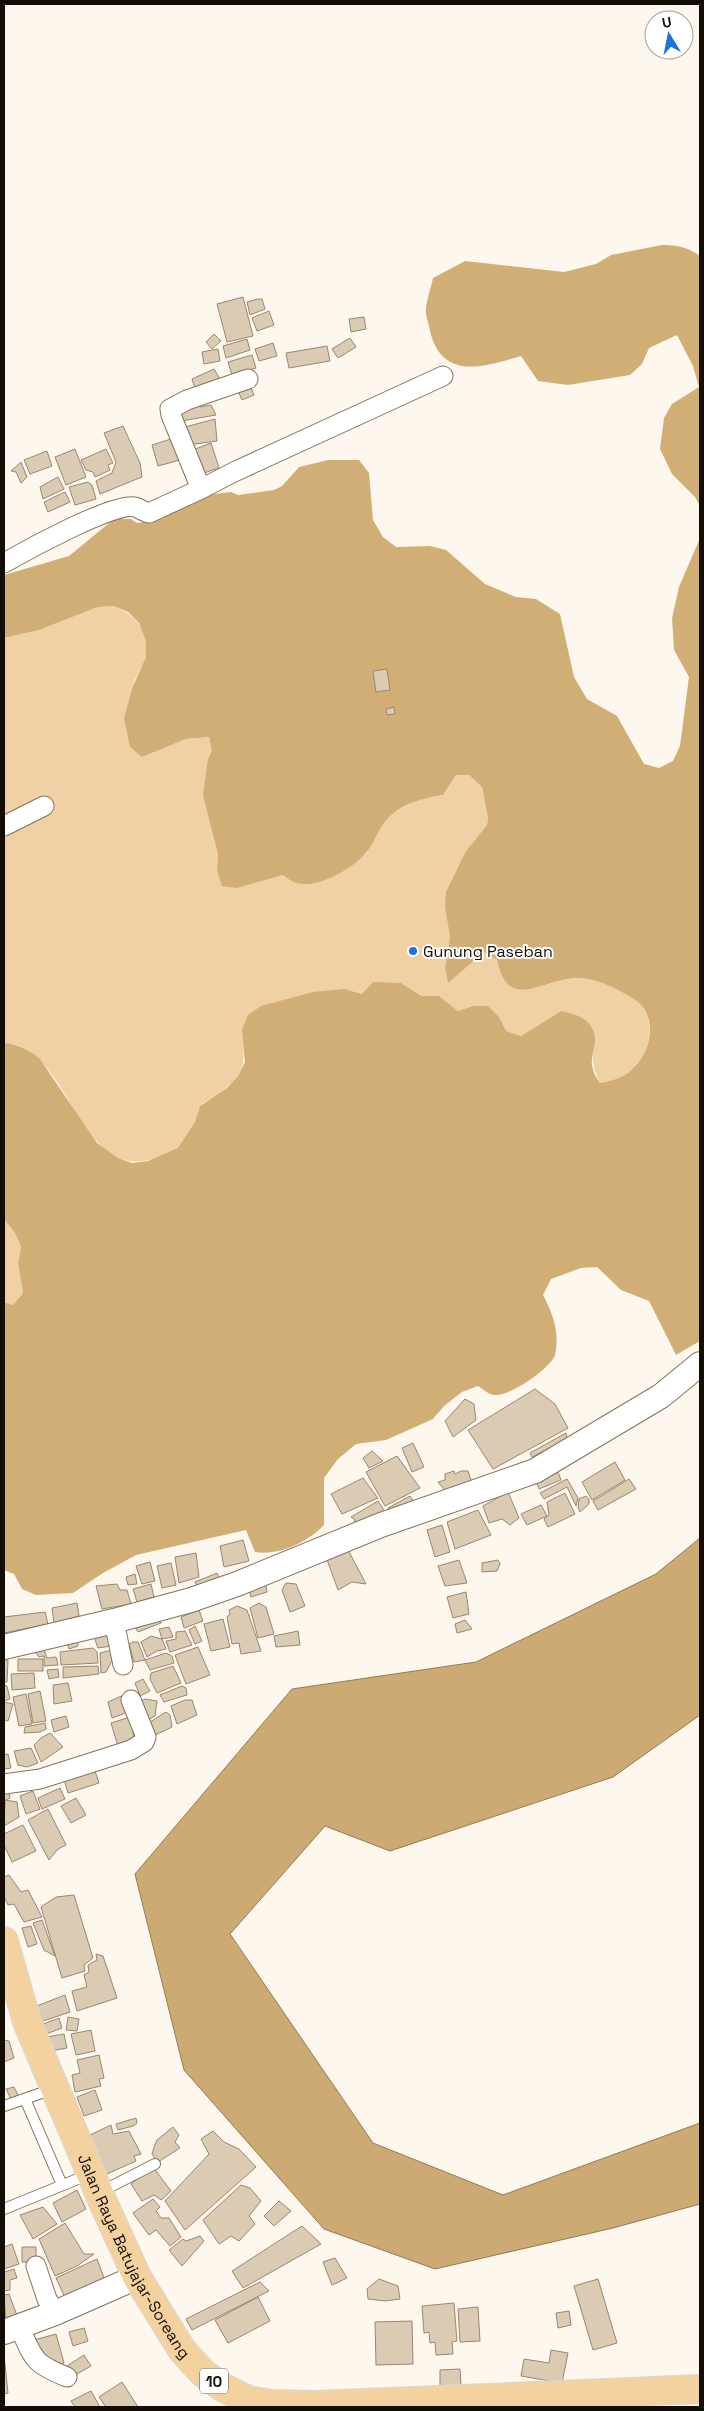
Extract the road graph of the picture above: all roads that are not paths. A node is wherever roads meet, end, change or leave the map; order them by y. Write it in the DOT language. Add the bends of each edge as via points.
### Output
graph roads {
  1 [pos="443,376"];
  2 [pos="248,379"];
  3 [pos="201,489"];
  4 [pos="4,563"];
  5 [pos="44,806"];
  6 [pos="4,826"];
  7 [pos="700,1364"];
  8 [pos="114,1621"];
  9 [pos="4,1647"];
  10 [pos="123,1665"];
  11 [pos="131,1700"];
  12 [pos="4,1784"];
  13 [pos="4,1941"];
  14 [pos="54,2089"];
  15 [pos="25,2099"];
  16 [pos="4,2106"];
  17 [pos="155,2164"];
  18 [pos="95,2183"];
  19 [pos="62,2185"];
  20 [pos="4,2209"];
  21 [pos="36,2266"];
  22 [pos="137,2277"];
  23 [pos="55,2313"];
  24 [pos="12,2329"];
  25 [pos="66,2377"];
  26 [pos="700,2389"];
  27 [pos="243,2402"];
  28 [pos="541,2402"];
  29 [pos="393,2405"];
  1 -- 3 [label="street"];
  2 -- 3 [label="street" via="170,409"];
  3 -- 4 [label="street" via="149,513 136,507 117,509 50,537"];
  5 -- 6 [label="street"];
  7 -- 8 [label="street" via="661,1396 535,1471 381,1525 237,1584"];
  8 -- 9 [label="street"];
  8 -- 10 [label="street"];
  11 -- 12 [label="street" via="146,1737 144,1742 131,1750 40,1779"];
  13 -- 14 [label="highway, Jalan Raya Batujajar-Soreang / 10" via="28,2022"];
  14 -- 15 [label="lane"];
  14 -- 18 [label="highway, Jalan Raya Batujajar-Soreang / 10"];
  15 -- 16 [label="lane"];
  15 -- 19 [label="lane"];
  17 -- 18 [label="lane"];
  18 -- 19 [label="lane"];
  18 -- 22 [label="highway, Jalan Raya Batujajar-Soreang / 10"];
  19 -- 20 [label="lane"];
  21 -- 23 [label="street"];
  22 -- 23 [label="street"];
  22 -- 27 [label="highway, Jalan Raya Batujajar-Soreang / 10" via="182,2350 203,2373"];
  23 -- 24 [label="street"];
  24 -- 25 [label="street" via="33,2359 44,2368"];
  26 -- 28 [label="highway, Jalan Raya Batujajar-Soreang / 10"];
  27 -- 29 [label="highway, Jalan Raya Batujajar-Soreang / 10"];
  28 -- 29 [label="highway, Jalan Raya Batujajar-Soreang / 10"];
}
